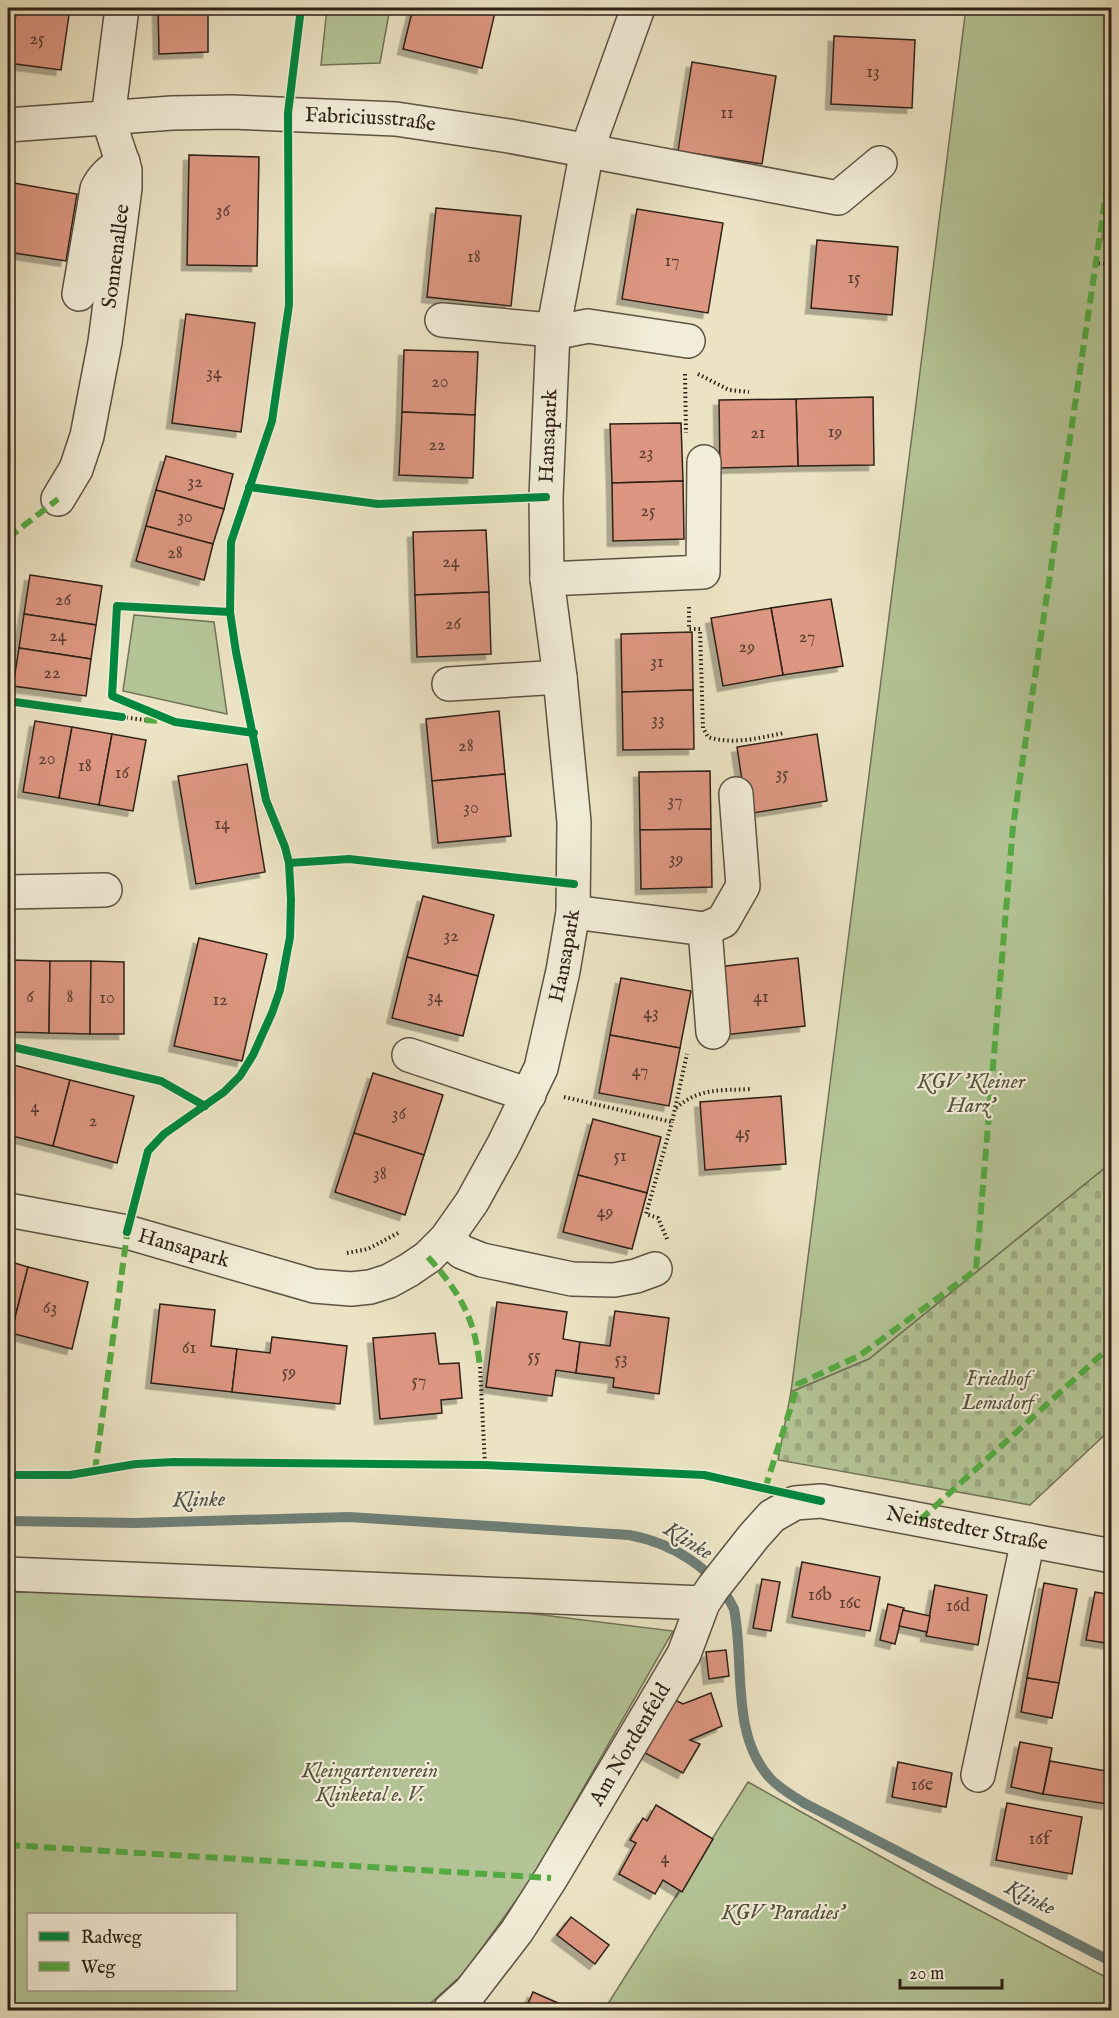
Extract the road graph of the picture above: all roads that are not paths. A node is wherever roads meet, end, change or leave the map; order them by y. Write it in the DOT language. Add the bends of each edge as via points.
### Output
graph roads {
  1 [pos="122,8"];
  2 [pos="638,8"];
  3 [pos="108,118"];
  4 [pos="8,125"];
  5 [pos="587,150"];
  6 [pos="123,162"];
  7 [pos="880,163"];
  8 [pos="79,294"];
  9 [pos="442,320"];
  10 [pos="553,331"];
  11 [pos="686,356"];
  12 [pos="695,449"];
  13 [pos="58,499"];
  14 [pos="547,579"];
  15 [pos="560,676"];
  16 [pos="449,684"];
  17 [pos="736,794"];
  18 [pos="105,890"];
  19 [pos="8,892"];
  20 [pos="573,912"];
  21 [pos="705,929"];
  22 [pos="713,1032"];
  23 [pos="409,1055"];
  24 [pos="542,1095"];
  25 [pos="8,1210"];
  26 [pos="446,1239"];
  27 [pos="655,1269"];
  28 [pos="821,1501"];
  29 [pos="1028,1540"];
  30 [pos="1112,1556"];
  31 [pos="8,1574"];
  32 [pos="708,1595"];
  33 [pos="978,1775"];
  34 [pos="450,2010"];
  1 -- 3 [label="street, Sonnenallee"];
  2 -- 5 [label="street, Hansapark"];
  3 -- 4 [label="street, Fabriciusstraße"];
  3 -- 5 [label="street, Fabriciusstraße" via="232,112 396,119"];
  3 -- 6 [label="street, Sonnenallee"];
  5 -- 7 [label="street" via="838,198"];
  5 -- 10 [label="street, Hansapark"];
  6 -- 8 [label="street" via="107,173 97,189"];
  6 -- 13 [label="street, Sonnenallee" via="123,200 105,342 87,436 76,469"];
  9 -- 10 [label="street"];
  10 -- 11 [label="street" via="588,326"];
  10 -- 14 [label="street, Hansapark" via="546,496"];
  12 -- 14 [label="street" via="703,572"];
  14 -- 15 [label="street, Hansapark"];
  15 -- 16 [label="street"];
  15 -- 20 [label="street, Hansapark" via="574,822"];
  17 -- 21 [label="street" via="743,886 723,921"];
  18 -- 19 [label="street"];
  20 -- 21 [label="street"];
  20 -- 24 [label="street, Hansapark" via="541,1068"];
  21 -- 22 [label="street"];
  23 -- 24 [label="street"];
  24 -- 26 [label="street, Hansapark"];
  25 -- 26 [label="street, Hansapark" via="127,1232 332,1288 360,1288 389,1281 428,1257"];
  26 -- 27 [label="street" via="462,1252 482,1260 573,1279 614,1280"];
  28 -- 29 [label="street, Neinstedter Straße"];
  28 -- 32 [label="street, Am Nordenfeld" via="795,1503 772,1516"];
  29 -- 30 [label="street, Neinstedter Straße"];
  29 -- 33 [label="street"];
  31 -- 32 [label="street"];
  32 -- 34 [label="street, Am Nordenfeld" via="684,1654 551,1878 517,1931 470,1992"];
}
